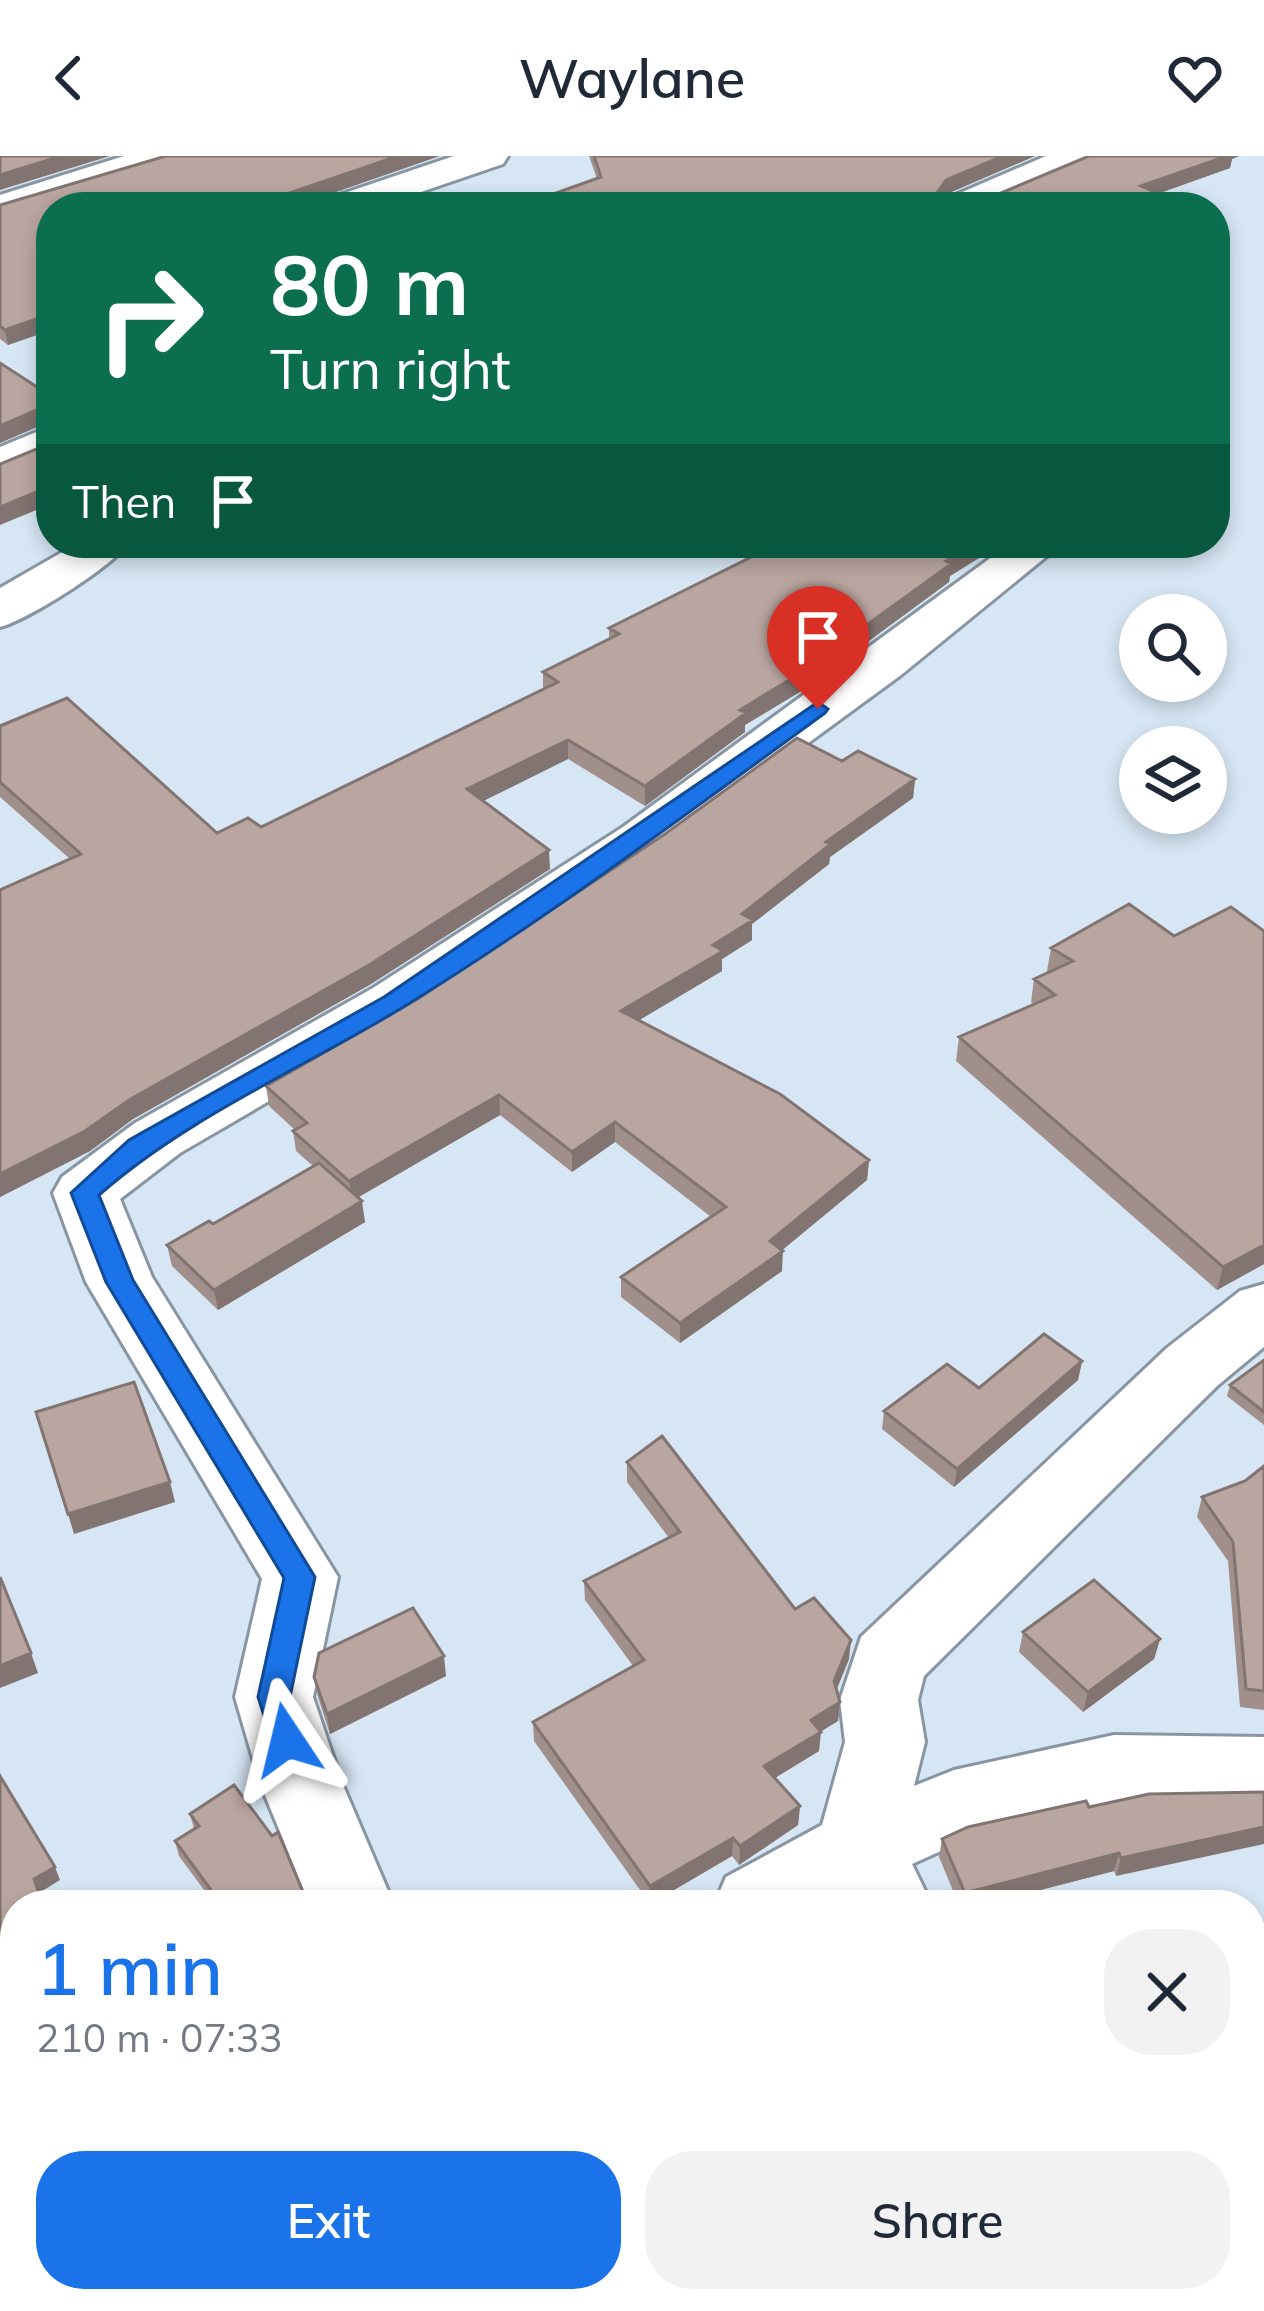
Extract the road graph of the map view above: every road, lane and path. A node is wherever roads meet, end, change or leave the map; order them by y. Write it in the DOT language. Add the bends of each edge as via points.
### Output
graph roads {
  1 [pos="161,156"];
  2 [pos="490,156"];
  3 [pos="1077,156"];
  4 [pos="47,192"];
  5 [pos="384,192"];
  6 [pos="994,192"];
  7 [pos="36,196"];
  8 [pos="0,207"];
  9 [pos="36,446"];
  10 [pos="0,464"];
  11 [pos="91,558"];
  12 [pos="1020,558"];
  13 [pos="0,612"];
  14 [pos="1264,1309"];
  15 [pos="1264,1773"];
  16 [pos="873,1877"];
  17 [pos="346,1890"];
  18 [pos="818,1890"];
  1 -- 4 [label="street"];
  2 -- 5 [label="street"];
  3 -- 6 [label="street"];
  7 -- 8 [label="street"];
  9 -- 10 [label="street"];
  11 -- 13 [label="street"];
  12 -- 17 [label="street" via="605,862 393,1002 138,1146 85,1193 120,1282 300,1577 274,1697"];
  14 -- 16 [label="street" via="1192,1367 890,1660 879,1700 886,1742"];
  15 -- 16 [label="street" via="1114,1771 955,1807"];
  16 -- 18 [label="street"];
}
